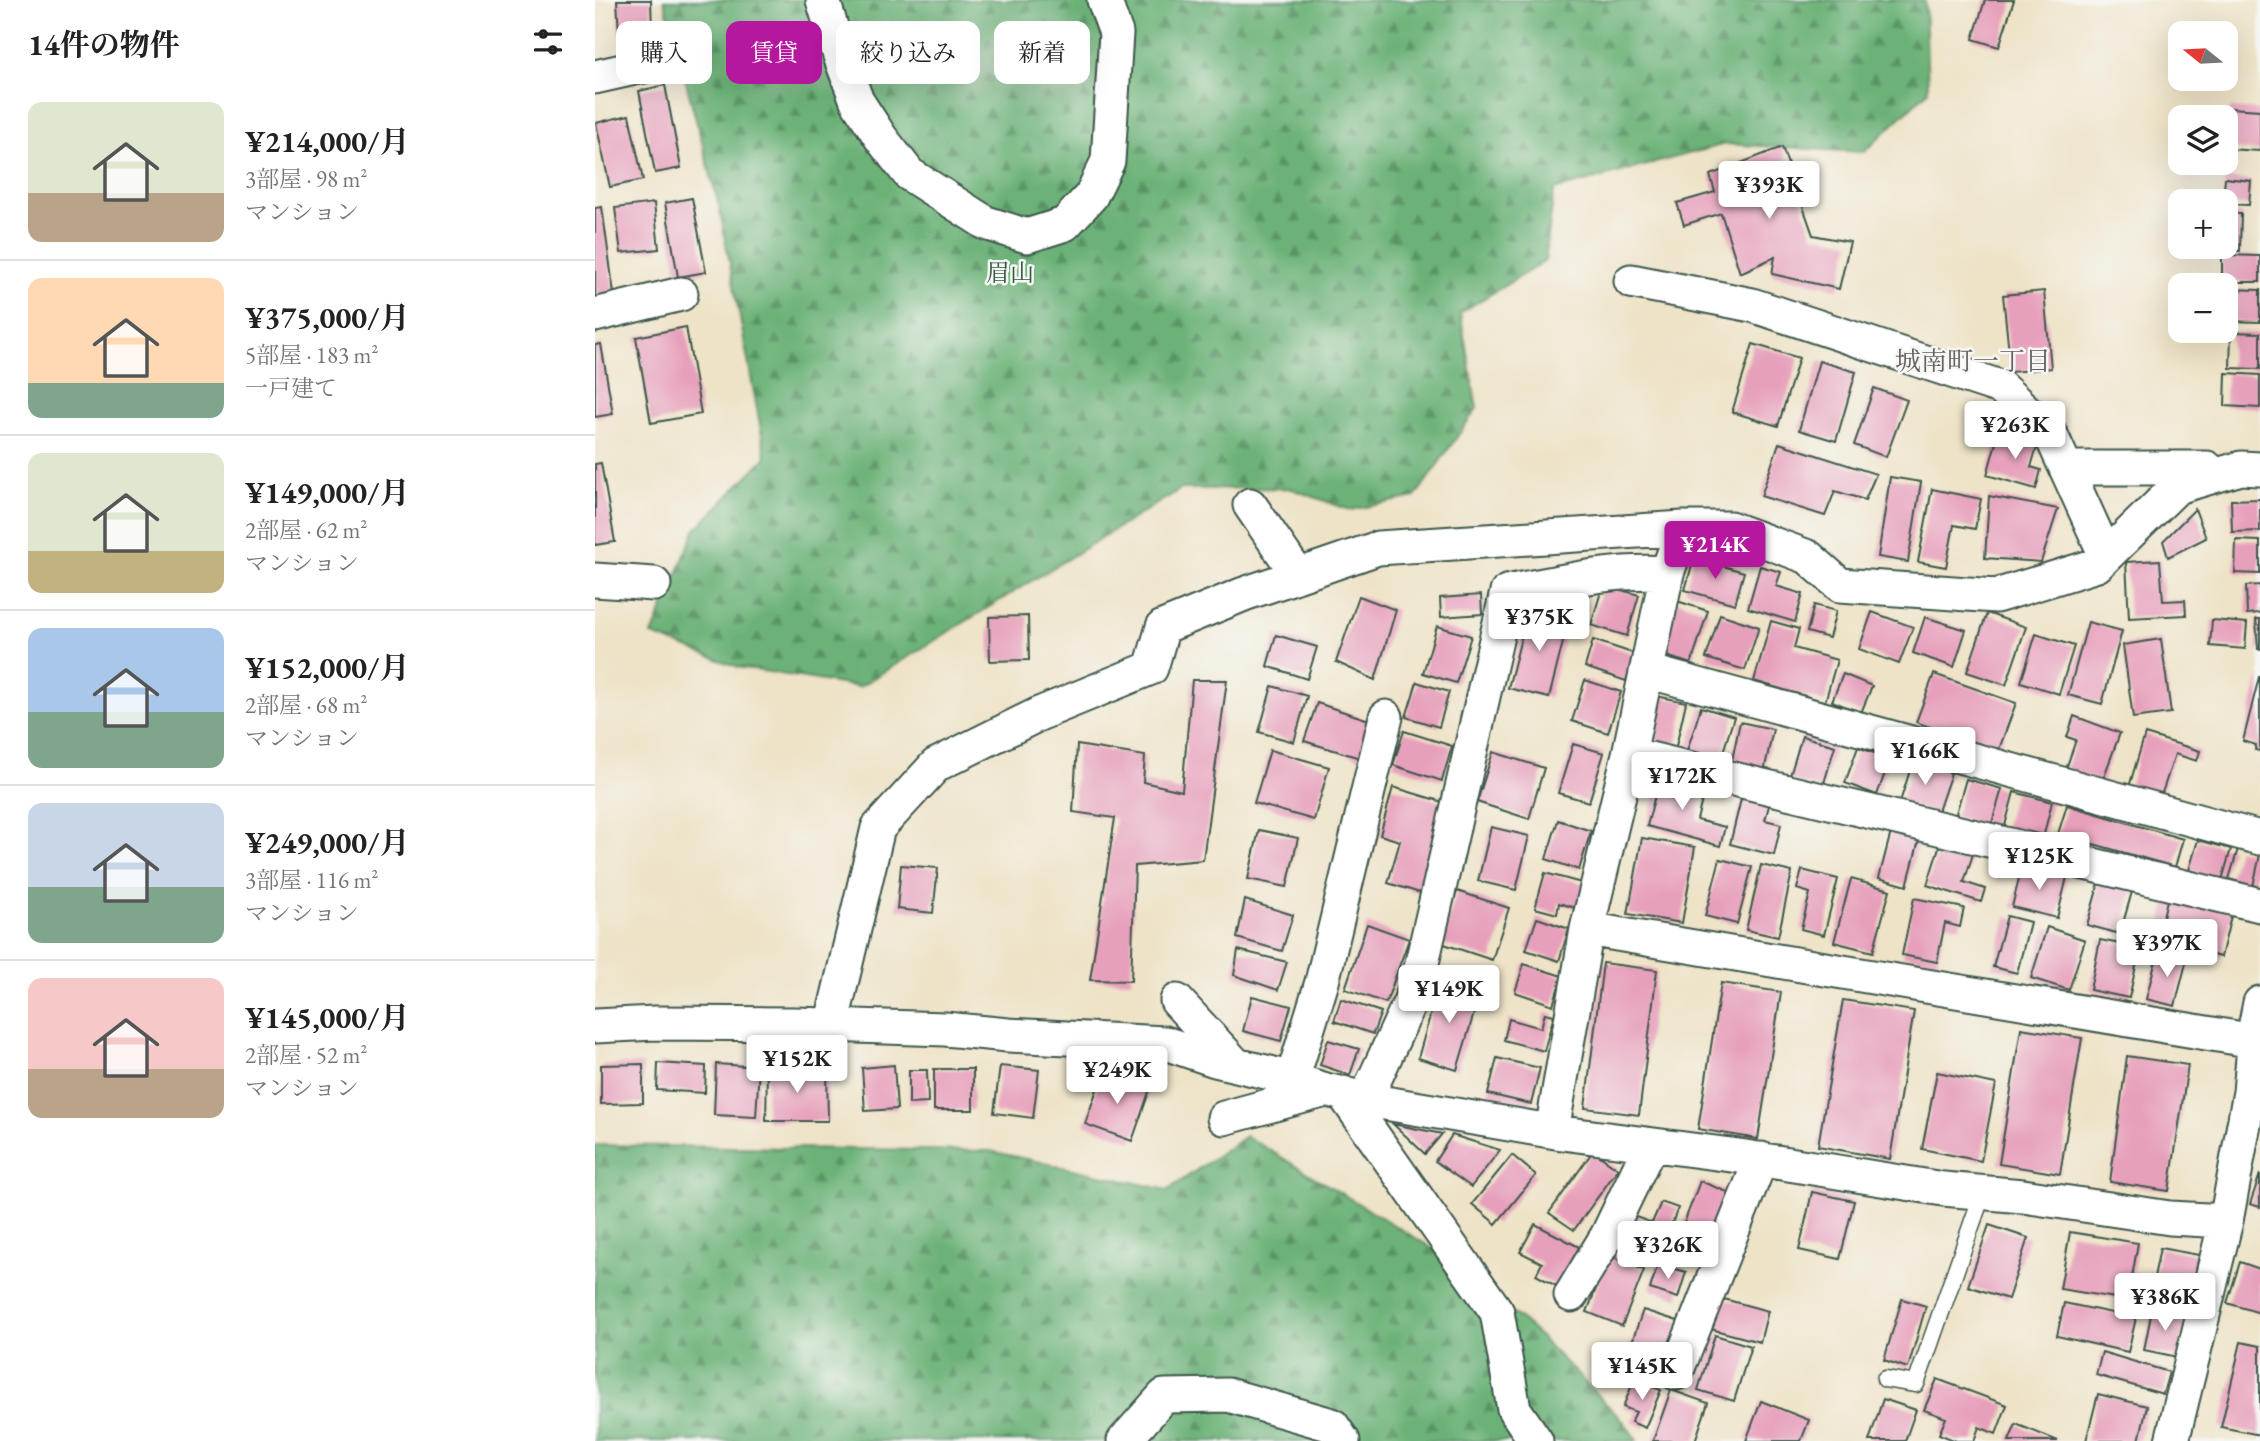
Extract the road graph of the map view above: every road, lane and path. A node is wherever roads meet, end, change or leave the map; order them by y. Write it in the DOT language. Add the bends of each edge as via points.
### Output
graph roads {
  1 [pos="824,0"];
  2 [pos="1104,0"];
  3 [pos="616,72"];
  4 [pos="595,76"];
  5 [pos="1631,281"];
  6 [pos="681,294"];
  7 [pos="595,315"];
  8 [pos="2066,468"];
  9 [pos="2250,468"];
  10 [pos="1250,505"];
  11 [pos="1683,528"];
  12 [pos="2106,556"];
  13 [pos="1667,573"];
  14 [pos="1298,575"];
  15 [pos="595,580"];
  16 [pos="654,584"];
  17 [pos="1647,671"];
  18 [pos="1386,716"];
  19 [pos="1629,754"];
  20 [pos="2260,838"];
  21 [pos="2260,905"];
  22 [pos="1587,929"];
  23 [pos="1177,1002"];
  24 [pos="2260,1003"];
  25 [pos="595,1026"];
  26 [pos="831,1026"];
  27 [pos="2254,1041"];
  28 [pos="1236,1065"];
  29 [pos="1292,1080"];
  30 [pos="1345,1094"];
  31 [pos="1224,1118"];
  32 [pos="1552,1131"];
  33 [pos="1650,1146"];
  34 [pos="1761,1159"];
  35 [pos="1983,1192"];
  36 [pos="2226,1221"];
  37 [pos="1571,1295"];
  38 [pos="1676,1373"];
  39 [pos="1885,1378"];
  40 [pos="1123,1441"];
  41 [pos="1343,1441"];
  42 [pos="1536,1441"];
  43 [pos="2172,1441"];
  1 -- 2 [label="street" via="857,101 909,174 986,223 1027,236 1065,224 1091,196 1108,160 1116,33"];
  3 -- 4 [label="street"];
  5 -- 8 [label="street" via="1752,305 2000,387 2050,433"];
  6 -- 7 [label="street"];
  8 -- 9 [label="street"];
  8 -- 12 [label="street"];
  9 -- 12 [label="street" via="2177,487"];
  10 -- 14 [label="street"];
  11 -- 12 [label="street" via="1730,528 1808,557 1840,584 1996,596 2097,565"];
  11 -- 13 [label="street"];
  11 -- 14 [label="street" via="1378,548"];
  13 -- 17 [label="street"];
  13 -- 30 [label="street" via="1597,574 1507,592 1416,989"];
  14 -- 26 [label="street" via="1163,627 1151,668 1039,714 936,765 878,828"];
  15 -- 16 [label="street"];
  17 -- 19 [label="street"];
  17 -- 20 [label="street"];
  18 -- 29 [label="street" via="1322,982"];
  19 -- 21 [label="street"];
  19 -- 22 [label="street"];
  22 -- 27 [label="street"];
  22 -- 32 [label="street"];
  23 -- 28 [label="street"];
  24 -- 27 [label="street"];
  25 -- 26 [label="street"];
  26 -- 28 [label="street" via="1165,1043"];
  27 -- 36 [label="street" via="2250,1092"];
  28 -- 29 [label="street"];
  29 -- 30 [label="street"];
  30 -- 31 [label="street"];
  30 -- 32 [label="street"];
  30 -- 42 [label="street" via="1497,1312 1514,1409"];
  32 -- 33 [label="street"];
  33 -- 34 [label="street"];
  33 -- 37 [label="street" via="1607,1236"];
  34 -- 35 [label="street"];
  34 -- 38 [label="street"];
  35 -- 36 [label="street" via="2170,1219"];
  35 -- 39 [label="lane" via="1916,1384"];
  36 -- 43 [label="street"];
  40 -- 41 [label="street" via="1164,1396 1228,1395 1332,1425"];
}
